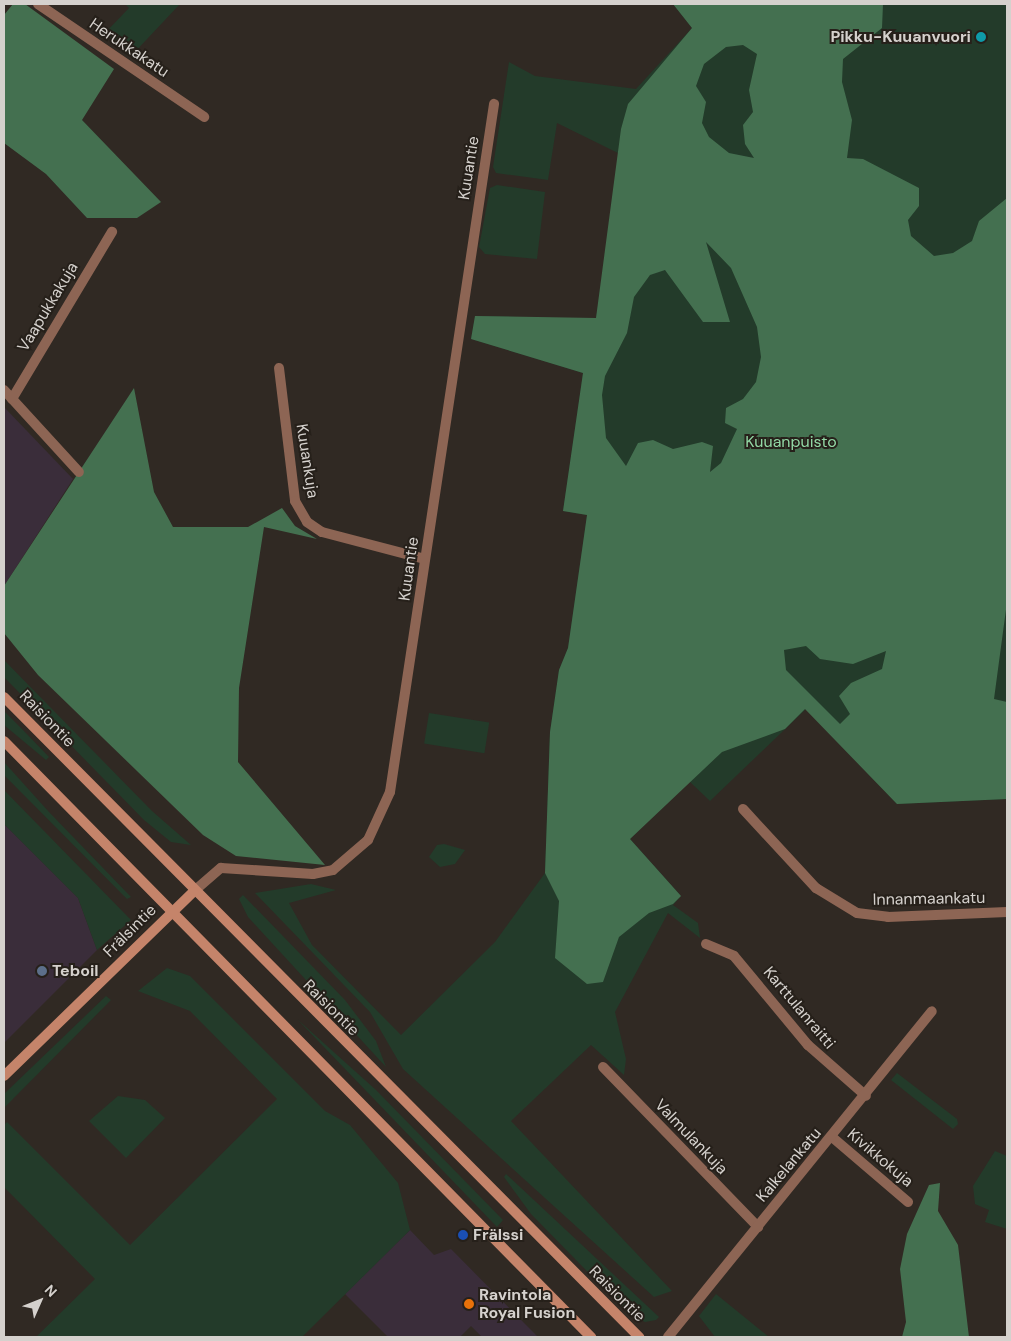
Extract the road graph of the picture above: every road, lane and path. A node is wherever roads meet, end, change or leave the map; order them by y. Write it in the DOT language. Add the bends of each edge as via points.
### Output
graph roads {
  1 [pos="38,4"];
  2 [pos="494,104"];
  3 [pos="204,117"];
  4 [pos="112,232"];
  5 [pos="279,368"];
  6 [pos="4,390"];
  7 [pos="12,399"];
  8 [pos="79,472"];
  9 [pos="425,559"];
  10 [pos="4,697"];
  11 [pos="4,740"];
  12 [pos="743,809"];
  13 [pos="193,892"];
  14 [pos="170,912"];
  15 [pos="1007,912"];
  16 [pos="706,944"];
  17 [pos="932,1011"];
  18 [pos="604,1067"];
  19 [pos="4,1076"];
  20 [pos="866,1096"];
  21 [pos="832,1137"];
  22 [pos="908,1202"];
  23 [pos="758,1227"];
  24 [pos="591,1337"];
  25 [pos="639,1337"];
  26 [pos="668,1337"];
  1 -- 3 [label="street, Herukkakatu"];
  2 -- 9 [label="street, Kuuantie"];
  4 -- 7 [label="street, Vaapukkakuja"];
  5 -- 9 [label="street, Kuuankuja" via="295,501 307,522 322,532"];
  6 -- 7 [label="street"];
  7 -- 8 [label="street"];
  9 -- 13 [label="street, Kuuantie" via="397,766 368,840 333,870 313,874 221,868"];
  10 -- 13 [label="main road, Raisiontie"];
  11 -- 14 [label="main road"];
  12 -- 15 [label="street, Innanmaankatu" via="816,888 857,913 888,918"];
  13 -- 14 [label="main road, Frälsintie"];
  13 -- 25 [label="main road, Raisiontie"];
  14 -- 19 [label="main road, Frälsintie"];
  14 -- 24 [label="main road"];
  16 -- 20 [label="street, Karttulanraitti" via="734,956 808,1045"];
  17 -- 20 [label="street, Kalkelankatu"];
  18 -- 23 [label="street, Valmulankuja"];
  20 -- 21 [label="street, Kalkelankatu"];
  21 -- 22 [label="street, Kivikkokuja"];
  21 -- 23 [label="street, Kalkelankatu"];
  23 -- 26 [label="street, Kalkelankatu"];
}
